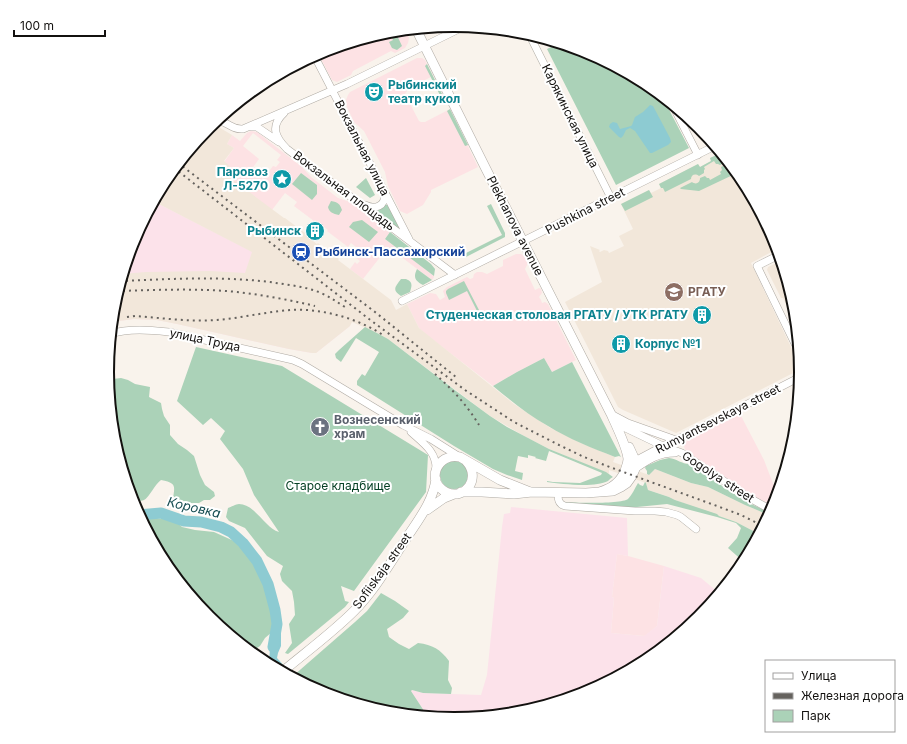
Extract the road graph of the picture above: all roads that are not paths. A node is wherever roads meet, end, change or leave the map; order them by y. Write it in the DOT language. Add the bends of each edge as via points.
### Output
graph roads {
  1 [pos="453,32"];
  2 [pos="418,34"];
  3 [pos="533,42"];
  4 [pos="424,46"];
  5 [pos="317,61"];
  6 [pos="332,90"];
  7 [pos="286,111"];
  8 [pos="678,116"];
  9 [pos="223,122"];
  10 [pos="248,127"];
  11 [pos="287,149"];
  12 [pos="710,149"];
  13 [pos="698,155"];
  14 [pos="386,194"];
  15 [pos="611,198"];
  16 [pos="358,202"];
  17 [pos="410,241"];
  18 [pos="523,242"];
  19 [pos="773,258"];
  20 [pos="455,275"];
  21 [pos="402,301"];
  22 [pos="116,333"];
  23 [pos="792,337"];
  24 [pos="794,380"];
  25 [pos="611,414"];
  26 [pos="615,423"];
  27 [pos="403,425"];
  28 [pos="676,440"];
  29 [pos="663,446"];
  30 [pos="682,453"];
  31 [pos="463,459"];
  32 [pos="632,465"];
  33 [pos="436,476"];
  34 [pos="531,492"];
  35 [pos="558,492"];
  36 [pos="458,493"];
  37 [pos="766,506"];
  38 [pos="423,513"];
  39 [pos="696,529"];
  40 [pos="287,668"];
  1 -- 4 [label="street"];
  2 -- 4 [label="main road, Plekhanova avenue"];
  3 -- 15 [label="street, Карякинская улица"];
  4 -- 6 [label="street"];
  4 -- 18 [label="main road, Plekhanova avenue"];
  5 -- 6 [label="street, Вокзальная улица"];
  6 -- 7 [label="street"];
  6 -- 14 [label="street, Вокзальная улица"];
  7 -- 10 [label="street"];
  7 -- 11 [label="street, Вокзальная площадь" via="278,122 276,131 278,139"];
  8 -- 13 [label="street"];
  9 -- 10 [label="street" via="238,130"];
  10 -- 11 [label="street" via="258,127"];
  11 -- 16 [label="street, Вокзальная площадь"];
  12 -- 13 [label="street, Pushkina street"];
  13 -- 15 [label="street, Pushkina street"];
  14 -- 16 [label="street" via="384,202 378,206 370,207"];
  14 -- 17 [label="street, Вокзальная улица"];
  15 -- 18 [label="street, Pushkina street"];
  16 -- 17 [label="street, Вокзальная площадь"];
  17 -- 20 [label="street, Вокзальная площадь"];
  18 -- 20 [label="street, Pushkina street"];
  18 -- 25 [label="main road, Plekhanova avenue"];
  19 -- 23 [label="street" via="757,266"];
  20 -- 21 [label="street, Pushkina street"];
  22 -- 27 [label="street, улица Труда" via="131,330 169,332 298,362"];
  24 -- 28 [label="street, Rumyantsevskaya street"];
  25 -- 26 [label="main road, Plekhanova avenue"];
  25 -- 28 [label="street" via="628,424"];
  26 -- 29 [label="street, Gogolya street"];
  26 -- 32 [label="main road, Plekhanova avenue" via="631,451"];
  27 -- 31 [label="street"];
  27 -- 33 [label="street" via="433,454"];
  28 -- 29 [label="street, Rumyantsevskaya street"];
  29 -- 30 [label="street, Gogolya street"];
  29 -- 32 [label="street, Rumyantsevskaya street"];
  30 -- 32 [label="street" via="654,456"];
  30 -- 37 [label="street, Gogolya street" via="748,498"];
  31 -- 33 [label="main road" via="452,456 444,459 438,465"];
  31 -- 34 [label="main road" via="500,480"];
  31 -- 36 [label="main road" via="472,469 472,477 469,486"];
  32 -- 35 [label="main road" via="630,480 612,491"];
  33 -- 36 [label="main road" via="438,485 443,490"];
  33 -- 38 [label="main road, Sofiiskaja street" via="435,489"];
  34 -- 35 [label="main road"];
  34 -- 36 [label="main road"];
  35 -- 39 [label="street" via="559,501 565,506 666,512 682,517"];
  36 -- 38 [label="main road, Sofiiskaja street" via="444,498"];
  38 -- 40 [label="main road, Sofiiskaja street" via="365,599 343,622"];
}
